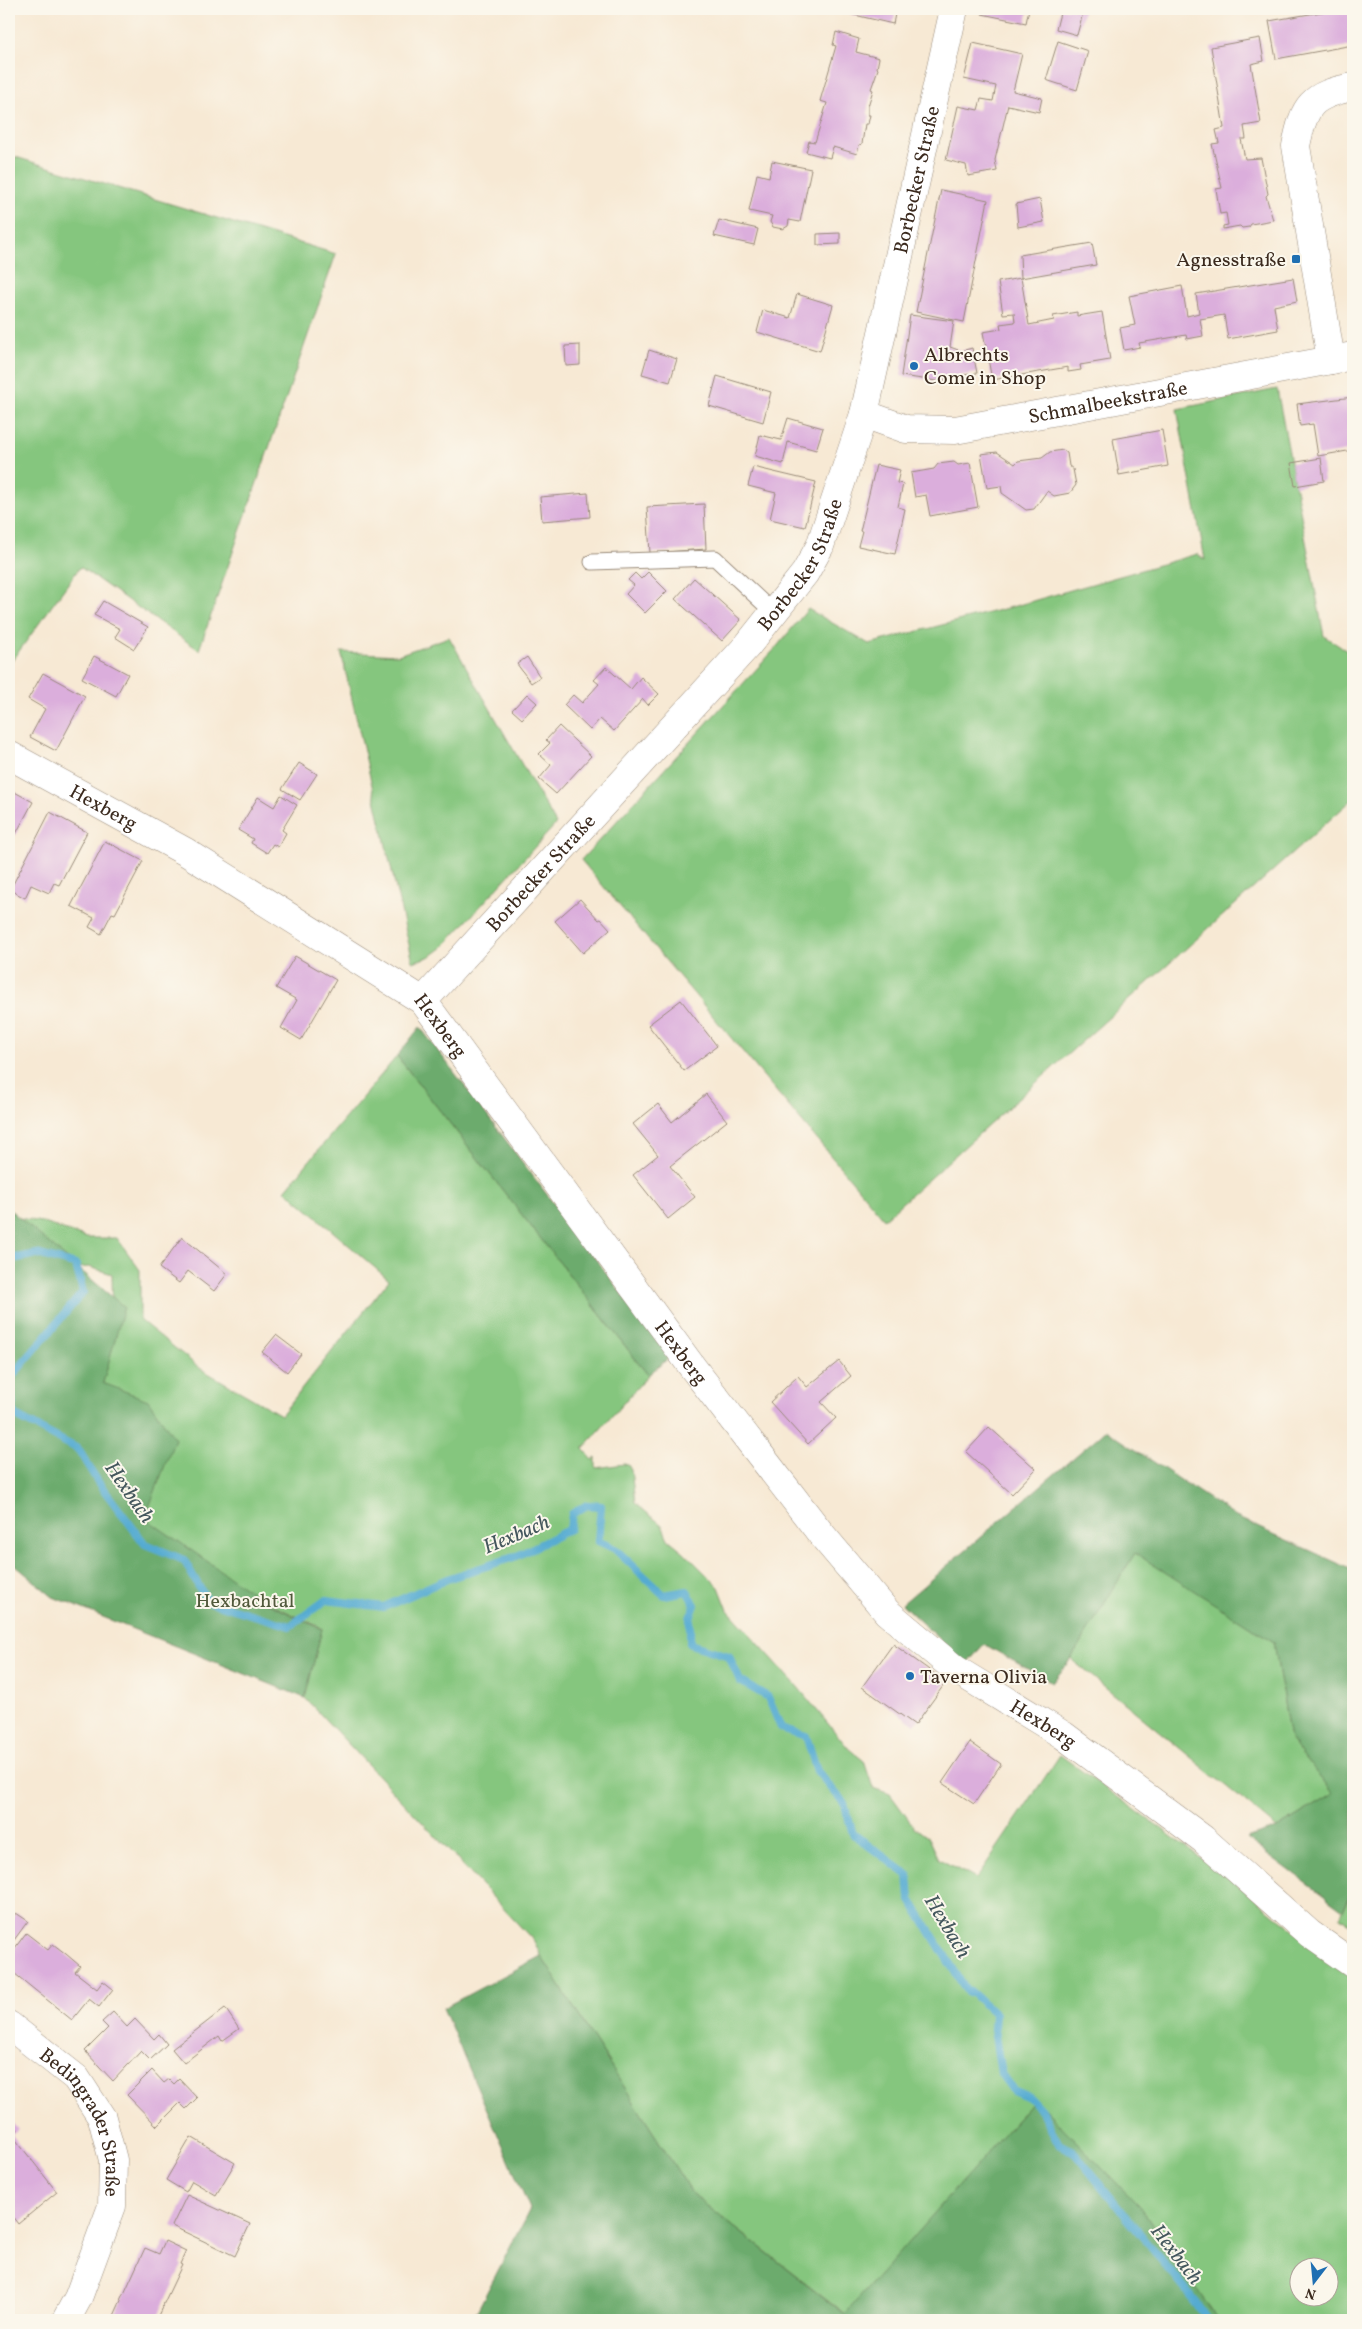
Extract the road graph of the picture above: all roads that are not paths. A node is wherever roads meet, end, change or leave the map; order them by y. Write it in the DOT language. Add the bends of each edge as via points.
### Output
graph roads {
  1 [pos="954,9"];
  2 [pos="1353,87"];
  3 [pos="1342,358"];
  4 [pos="864,414"];
  5 [pos="592,562"];
  6 [pos="775,614"];
  7 [pos="9,755"];
  8 [pos="422,1001"];
  9 [pos="1353,1964"];
  10 [pos="9,2025"];
  11 [pos="66,2320"];
  1 -- 4 [label="street, Borbecker Straße"];
  2 -- 3 [label="street" via="1337,90 1312,102 1301,120 1296,146"];
  3 -- 4 [label="street, Schmalbeekstraße" via="956,430 906,429"];
  4 -- 6 [label="street, Borbecker Straße" via="820,546"];
  5 -- 6 [label="lane" via="715,558"];
  6 -- 8 [label="street, Borbecker Straße"];
  7 -- 8 [label="street, Hexberg" via="186,852"];
  8 -- 9 [label="street, Hexberg" via="693,1368 822,1535 887,1612 955,1669 1063,1735 1195,1834 1310,1934"];
  10 -- 11 [label="street, Bedingrader Straße" via="76,2078 102,2118 113,2160 112,2206 78,2298"];
}
